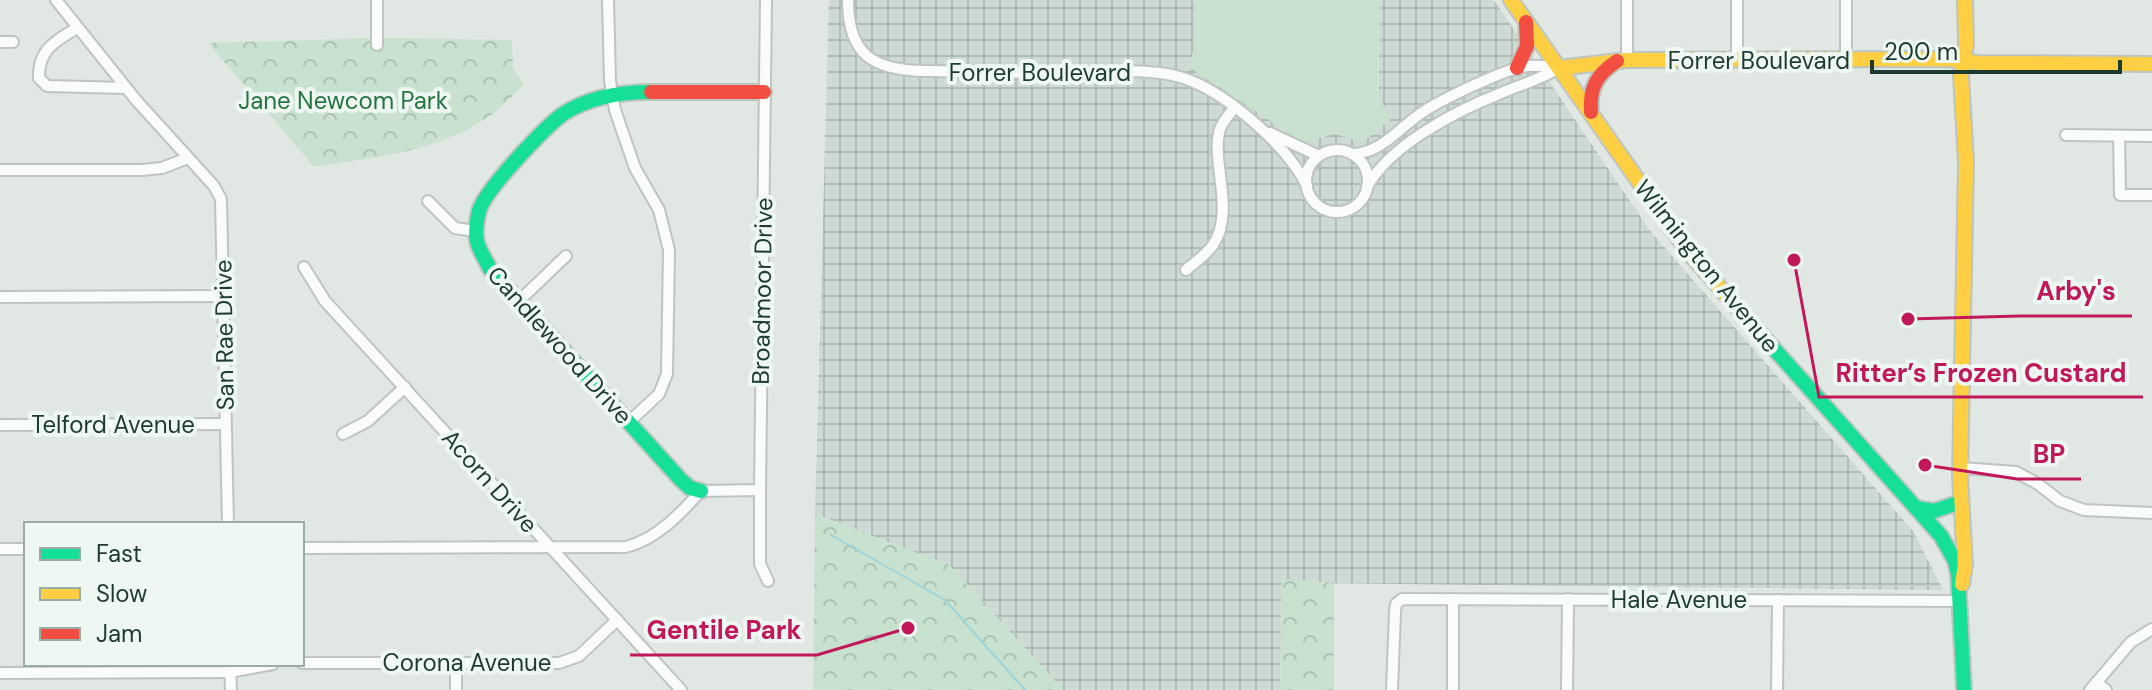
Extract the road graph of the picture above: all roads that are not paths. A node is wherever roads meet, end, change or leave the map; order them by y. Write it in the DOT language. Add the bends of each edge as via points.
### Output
graph roads {
  1 [pos="56,0"];
  2 [pos="377,0"];
  3 [pos="608,0"];
  4 [pos="766,0"];
  5 [pos="848,0"];
  6 [pos="1511,0"];
  7 [pos="1627,0"];
  8 [pos="1737,0"];
  9 [pos="1846,0"];
  10 [pos="1965,0"];
  11 [pos="1525,21"];
  12 [pos="77,28"];
  13 [pos="0,42"];
  14 [pos="13,42"];
  15 [pos="377,45"];
  16 [pos="1622,60"];
  17 [pos="1737,60"];
  18 [pos="1846,61"];
  19 [pos="1964,61"];
  20 [pos="2152,64"];
  21 [pos="1517,68"];
  22 [pos="1559,68"];
  23 [pos="126,88"];
  24 [pos="764,92"];
  25 [pos="612,94"];
  26 [pos="1234,108"];
  27 [pos="1591,114"];
  28 [pos="1261,129"];
  29 [pos="2066,135"];
  30 [pos="2119,136"];
  31 [pos="2152,136"];
  32 [pos="1352,154"];
  33 [pos="1319,156"];
  34 [pos="188,158"];
  35 [pos="0,170"];
  36 [pos="1307,186"];
  37 [pos="1367,187"];
  38 [pos="2152,195"];
  39 [pos="428,201"];
  40 [pos="475,231"];
  41 [pos="566,256"];
  42 [pos="304,267"];
  43 [pos="1186,270"];
  44 [pos="223,296"];
  45 [pos="0,297"];
  46 [pos="519,301"];
  47 [pos="405,387"];
  48 [pos="629,422"];
  49 [pos="225,424"];
  50 [pos="0,425"];
  51 [pos="343,434"];
  52 [pos="1961,468"];
  53 [pos="760,490"];
  54 [pos="701,491"];
  55 [pos="1960,502"];
  56 [pos="1916,508"];
  57 [pos="2152,513"];
  58 [pos="228,522"];
  59 [pos="304,548"];
  60 [pos="551,548"];
  61 [pos="0,549"];
  62 [pos="24,549"];
  63 [pos="768,581"];
  64 [pos="1453,599"];
  65 [pos="1568,599"];
  66 [pos="1778,600"];
  67 [pos="1960,601"];
  68 [pos="617,620"];
  69 [pos="2152,629"];
  70 [pos="304,663"];
  71 [pos="456,663"];
  72 [pos="252,666"];
  73 [pos="230,668"];
  74 [pos="0,673"];
  75 [pos="2093,686"];
  76 [pos="231,690"];
  77 [pos="456,690"];
  78 [pos="681,690"];
  79 [pos="1392,690"];
  80 [pos="1453,690"];
  81 [pos="1567,690"];
  82 [pos="1777,690"];
  83 [pos="1964,690"];
  84 [pos="2106,690"];
  1 -- 12 [label="street"];
  2 -- 15 [label="street"];
  3 -- 25 [label="street"];
  4 -- 24 [label="street, Broadmoor Drive"];
  5 -- 26 [label="street, Forrer Boulevard" via="856,44 890,69 1156,73 1197,83"];
  6 -- 11 [label="main road, Wilmington Avenue"];
  7 -- 16 [label="street"];
  8 -- 17 [label="street"];
  9 -- 18 [label="street"];
  10 -- 19 [label="main road"];
  11 -- 21 [label="main road" via="1527,45"];
  11 -- 22 [label="main road, Wilmington Avenue"];
  12 -- 23 [label="street"];
  12 -- 23 [label="street" via="43,53 39,78 47,86"];
  13 -- 14 [label="street"];
  16 -- 17 [label="main road, Forrer Boulevard"];
  16 -- 22 [label="main road, Forrer Boulevard"];
  16 -- 27 [label="main road" via="1593,80"];
  17 -- 18 [label="main road, Forrer Boulevard"];
  18 -- 19 [label="main road, Forrer Boulevard"];
  19 -- 20 [label="main road, Forrer Boulevard"];
  19 -- 52 [label="main road"];
  21 -- 22 [label="street, Forrer Boulevard"];
  21 -- 32 [label="street, Forrer Boulevard" via="1423,112 1368,153"];
  22 -- 27 [label="main road, Wilmington Avenue"];
  22 -- 37 [label="street, Forrer Boulevard" via="1439,124 1375,172"];
  23 -- 34 [label="street"];
  24 -- 25 [label="main road"];
  24 -- 53 [label="street, Broadmoor Drive"];
  25 -- 40 [label="main road" via="571,110 540,135 484,200"];
  25 -- 48 [label="street" via="626,148 659,210 669,250 667,374 659,394"];
  26 -- 28 [label="street, Forrer Boulevard"];
  26 -- 43 [label="street" via="1218,139 1222,205 1217,236 1208,252"];
  27 -- 56 [label="main road, Wilmington Avenue" via="1689,253"];
  28 -- 33 [label="street, Forrer Boulevard"];
  28 -- 36 [label="street, Forrer Boulevard"];
  29 -- 30 [label="street"];
  30 -- 31 [label="street"];
  30 -- 38 [label="street" via="2120,195"];
  32 -- 33 [label="street, Forrer Boulevard" via="1340,150"];
  32 -- 37 [label="street" via="1366,169"];
  33 -- 36 [label="street" via="1310,165"];
  34 -- 35 [label="street" via="142,170"];
  34 -- 44 [label="street, San Rae Drive" via="221,199"];
  36 -- 37 [label="street, Forrer Boulevard" via="1323,209 1338,212 1358,204"];
  39 -- 40 [label="street" via="455,228"];
  40 -- 46 [label="main road, Candlewood Drive" via="483,259"];
  41 -- 46 [label="street"];
  42 -- 47 [label="street, Acorn Drive" via="325,301"];
  44 -- 45 [label="street"];
  44 -- 49 [label="street, San Rae Drive"];
  46 -- 48 [label="main road, Candlewood Drive"];
  47 -- 51 [label="street" via="361,427"];
  47 -- 60 [label="street, Acorn Drive"];
  48 -- 54 [label="main road, Candlewood Drive" via="683,483"];
  49 -- 50 [label="street, Telford Avenue"];
  49 -- 58 [label="street, San Rae Drive"];
  52 -- 55 [label="main road"];
  52 -- 57 [label="street" via="2016,472 2084,510"];
  53 -- 54 [label="street"];
  53 -- 63 [label="street, Broadmoor Drive" via="760,564"];
  54 -- 60 [label="street" via="640,543 615,549"];
  55 -- 56 [label="main road" via="1934,511"];
  55 -- 67 [label="main road" via="1965,564"];
  56 -- 67 [label="main road, Wilmington Avenue" via="1949,549"];
  59 -- 60 [label="street"];
  60 -- 68 [label="street, Acorn Drive"];
  61 -- 62 [label="street"];
  64 -- 65 [label="street, Hale Avenue"];
  64 -- 79 [label="street, Hale Avenue" via="1399,601"];
  64 -- 80 [label="street"];
  65 -- 66 [label="street, Hale Avenue"];
  65 -- 81 [label="street"];
  66 -- 67 [label="street, Hale Avenue"];
  66 -- 82 [label="street"];
  67 -- 83 [label="main road"];
  68 -- 71 [label="street, Corona Avenue" via="569,661"];
  68 -- 78 [label="street, Acorn Drive"];
  69 -- 75 [label="street" via="2131,642"];
  70 -- 71 [label="street, Corona Avenue"];
  71 -- 77 [label="street"];
  72 -- 73 [label="street"];
  73 -- 74 [label="street"];
  73 -- 76 [label="street"];
  75 -- 84 [label="street"];
}
